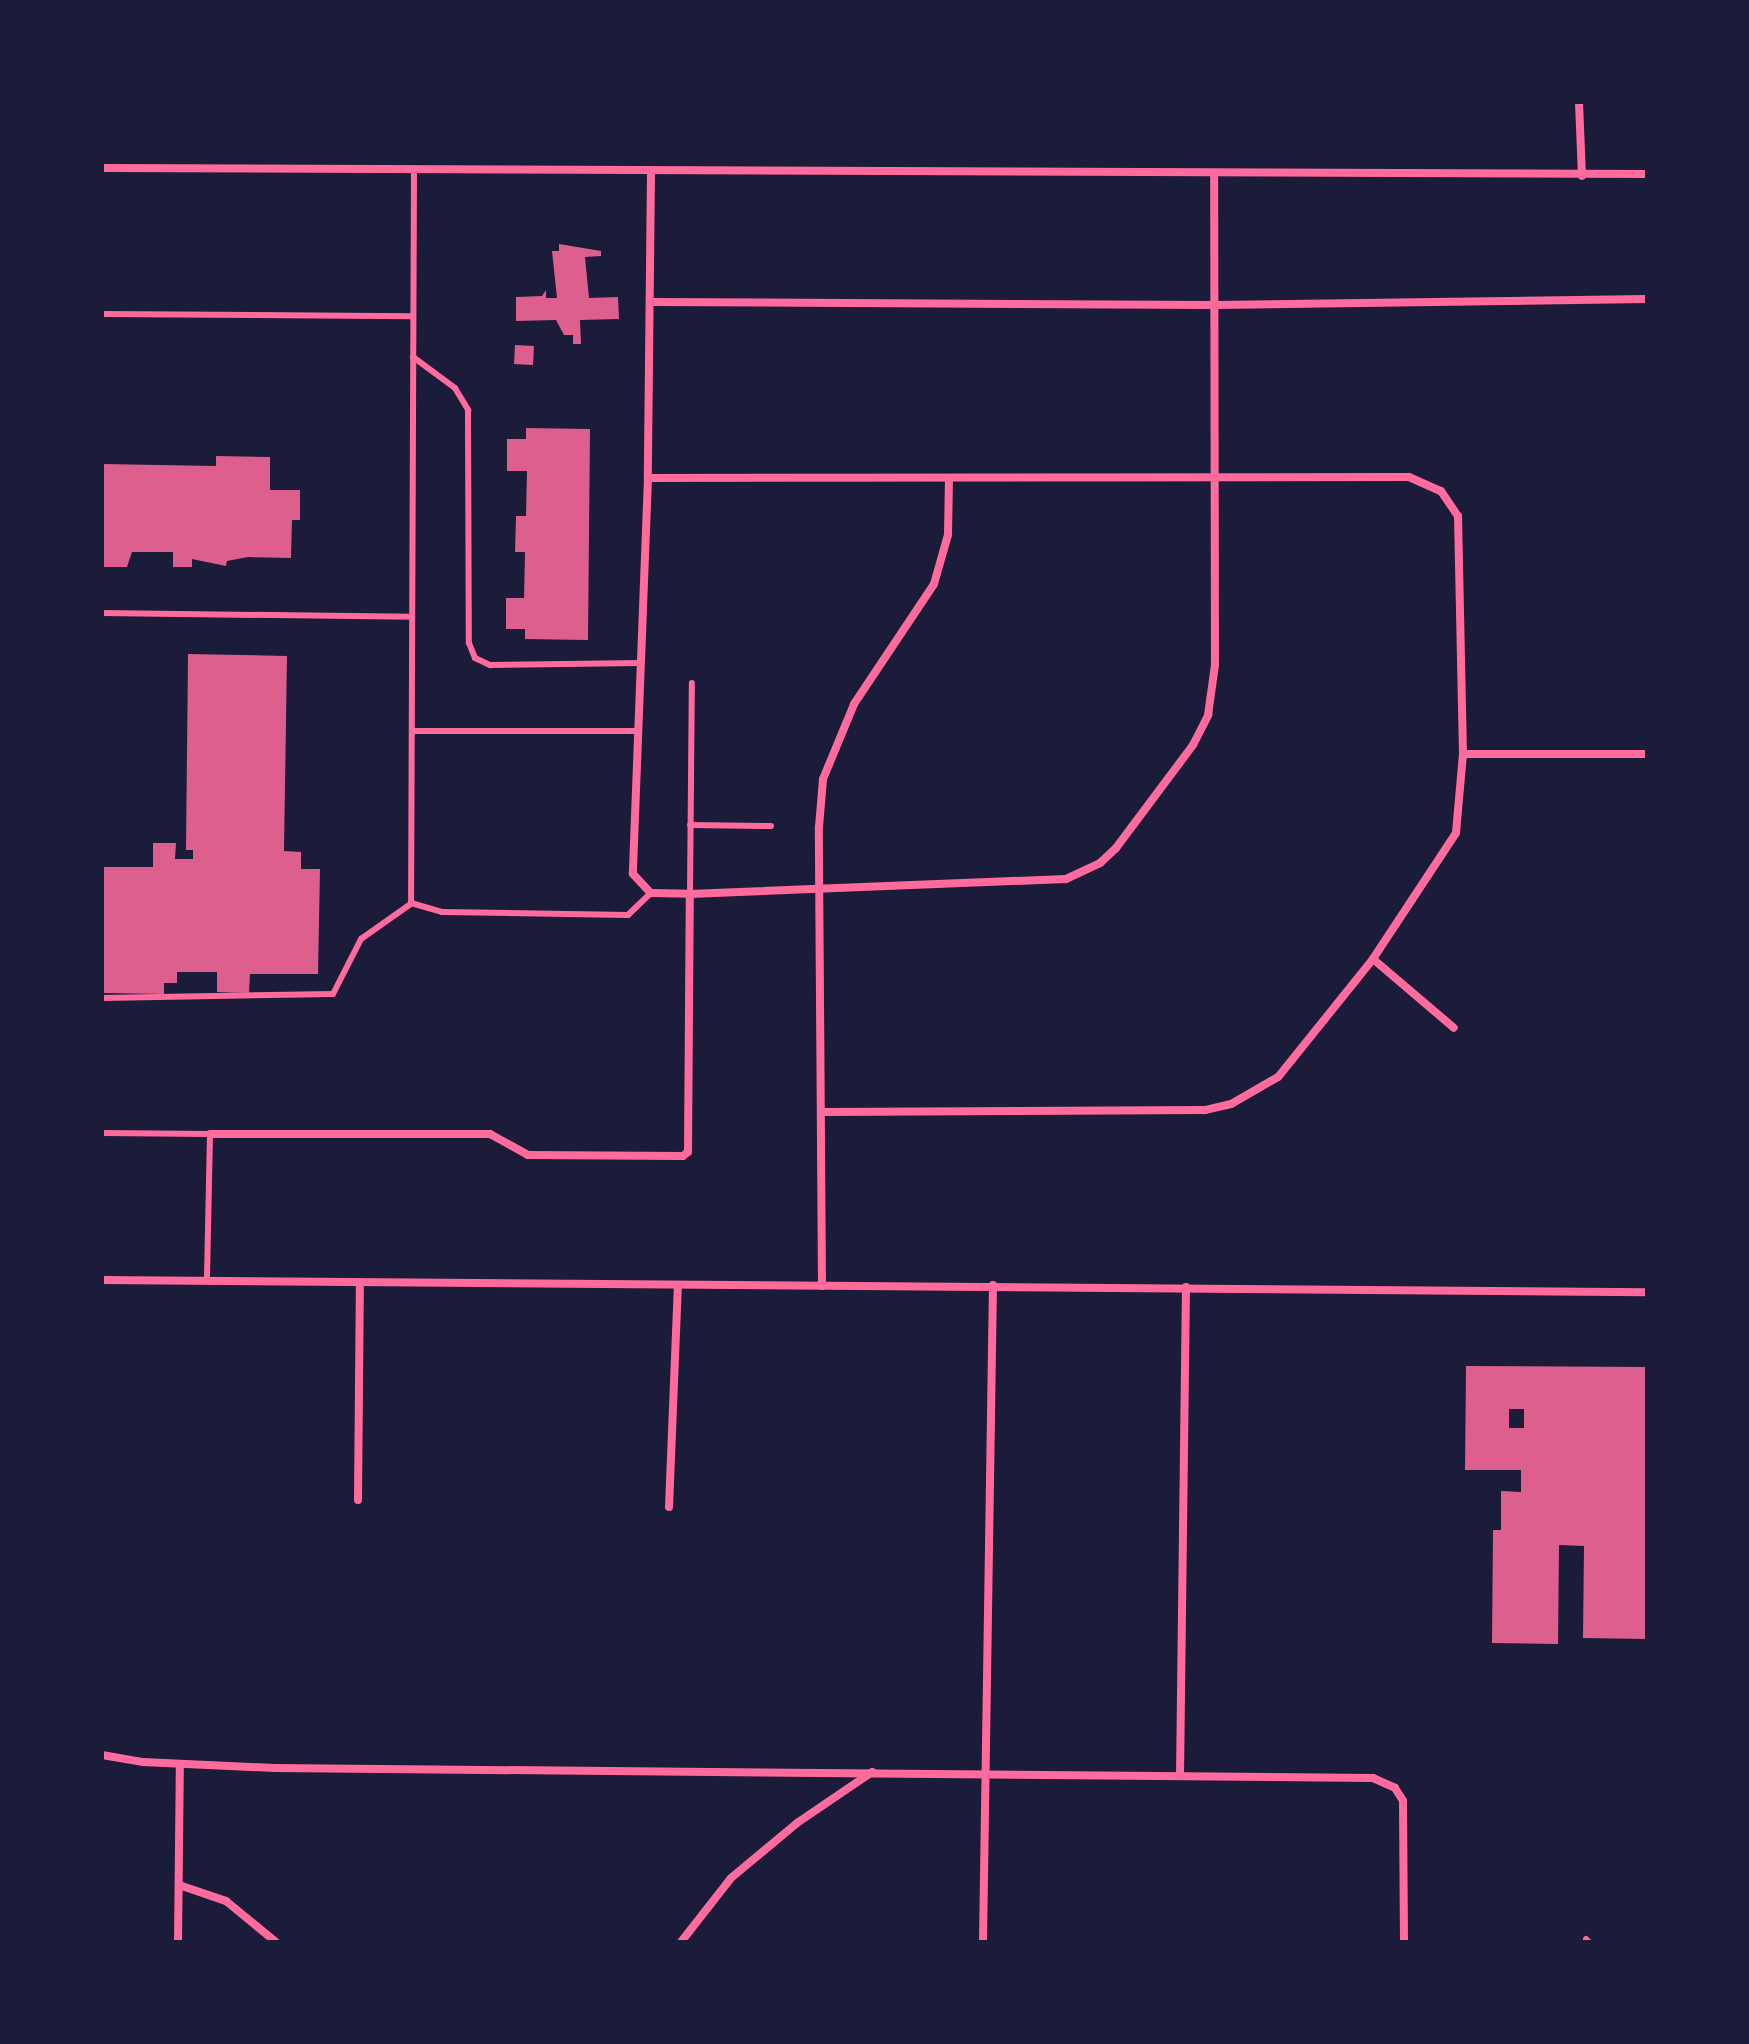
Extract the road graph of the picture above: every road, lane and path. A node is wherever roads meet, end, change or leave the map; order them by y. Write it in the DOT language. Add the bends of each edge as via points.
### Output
graph roads {
  1 [pos="1579,102"];
  2 [pos="102,168"];
  3 [pos="414,170"];
  4 [pos="651,171"];
  5 [pos="1647,174"];
  6 [pos="1214,175"];
  7 [pos="1582,176"];
  8 [pos="1647,299"];
  9 [pos="650,302"];
  10 [pos="1213,305"];
  11 [pos="102,314"];
  12 [pos="413,316"];
  13 [pos="413,357"];
  14 [pos="1212,475"];
  15 [pos="648,478"];
  16 [pos="949,478"];
  17 [pos="102,613"];
  18 [pos="412,617"];
  19 [pos="640,663"];
  20 [pos="692,683"];
  21 [pos="412,731"];
  22 [pos="638,731"];
  23 [pos="1463,754"];
  24 [pos="1647,754"];
  25 [pos="690,825"];
  26 [pos="771,826"];
  27 [pos="821,886"];
  28 [pos="651,893"];
  29 [pos="690,894"];
  30 [pos="412,903"];
  31 [pos="1373,959"];
  32 [pos="102,998"];
  33 [pos="1454,1028"];
  34 [pos="825,1112"];
  35 [pos="102,1133"];
  36 [pos="210,1134"];
  37 [pos="102,1280"];
  38 [pos="207,1280"];
  39 [pos="360,1282"];
  40 [pos="678,1285"];
  41 [pos="993,1285"];
  42 [pos="822,1286"];
  43 [pos="1186,1287"];
  44 [pos="1647,1292"];
  45 [pos="358,1500"];
  46 [pos="669,1507"];
  47 [pos="102,1755"];
  48 [pos="180,1765"];
  49 [pos="872,1772"];
  50 [pos="986,1775"];
  51 [pos="1180,1776"];
  52 [pos="179,1885"];
  53 [pos="178,1942"];
  54 [pos="276,1942"];
  55 [pos="681,1942"];
  56 [pos="983,1942"];
  57 [pos="1404,1942"];
  1 -- 7 [label="street"];
  2 -- 3 [label="street"];
  3 -- 4 [label="street"];
  3 -- 12 [label="lane"];
  4 -- 6 [label="street"];
  4 -- 9 [label="street"];
  5 -- 7 [label="street"];
  6 -- 7 [label="street"];
  6 -- 10 [label="street"];
  8 -- 10 [label="street"];
  9 -- 10 [label="street"];
  9 -- 15 [label="street"];
  10 -- 14 [label="street"];
  11 -- 12 [label="lane"];
  12 -- 13 [label="lane"];
  13 -- 18 [label="lane"];
  13 -- 19 [label="lane" via="437,370 468,410 469,643 475,658 490,665"];
  14 -- 16 [label="street"];
  14 -- 23 [label="street" via="1409,477 1426,481 1450,500 1460,528"];
  14 -- 27 [label="street" via="1215,665 1208,715 1193,745 1116,848 1084,873 1051,881"];
  15 -- 16 [label="street"];
  15 -- 19 [label="street"];
  16 -- 27 [label="street" via="948,535 934,584 854,704 829,756 820,802"];
  17 -- 18 [label="lane"];
  18 -- 21 [label="lane"];
  19 -- 22 [label="street"];
  20 -- 25 [label="lane"];
  21 -- 22 [label="lane"];
  21 -- 30 [label="lane"];
  22 -- 28 [label="street" via="633,874"];
  23 -- 24 [label="street"];
  23 -- 31 [label="street" via="1460,814 1448,849"];
  25 -- 26 [label="lane"];
  25 -- 29 [label="lane"];
  27 -- 29 [label="street"];
  27 -- 34 [label="street"];
  28 -- 29 [label="street"];
  28 -- 30 [label="lane" via="628,915 442,912"];
  29 -- 36 [label="street" via="688,1152 683,1156 528,1155 490,1134"];
  30 -- 32 [label="lane" via="361,939 333,994"];
  31 -- 33 [label="street"];
  31 -- 34 [label="street" via="1278,1077 1231,1104 1192,1111"];
  34 -- 42 [label="street"];
  35 -- 36 [label="lane"];
  36 -- 38 [label="lane"];
  37 -- 38 [label="street"];
  38 -- 39 [label="street"];
  39 -- 40 [label="street"];
  39 -- 45 [label="street"];
  40 -- 42 [label="street"];
  40 -- 46 [label="street"];
  41 -- 42 [label="street"];
  41 -- 43 [label="street"];
  41 -- 50 [label="street"];
  43 -- 44 [label="street"];
  43 -- 51 [label="street"];
  47 -- 48 [label="street"];
  48 -- 49 [label="street"];
  48 -- 52 [label="street"];
  49 -- 50 [label="street"];
  49 -- 55 [label="street" via="797,1823 731,1878"];
  50 -- 51 [label="street"];
  50 -- 56 [label="street"];
  51 -- 57 [label="street" via="1373,1778 1395,1788 1403,1801"];
  52 -- 53 [label="street"];
  52 -- 54 [label="street" via="226,1901"];
}
